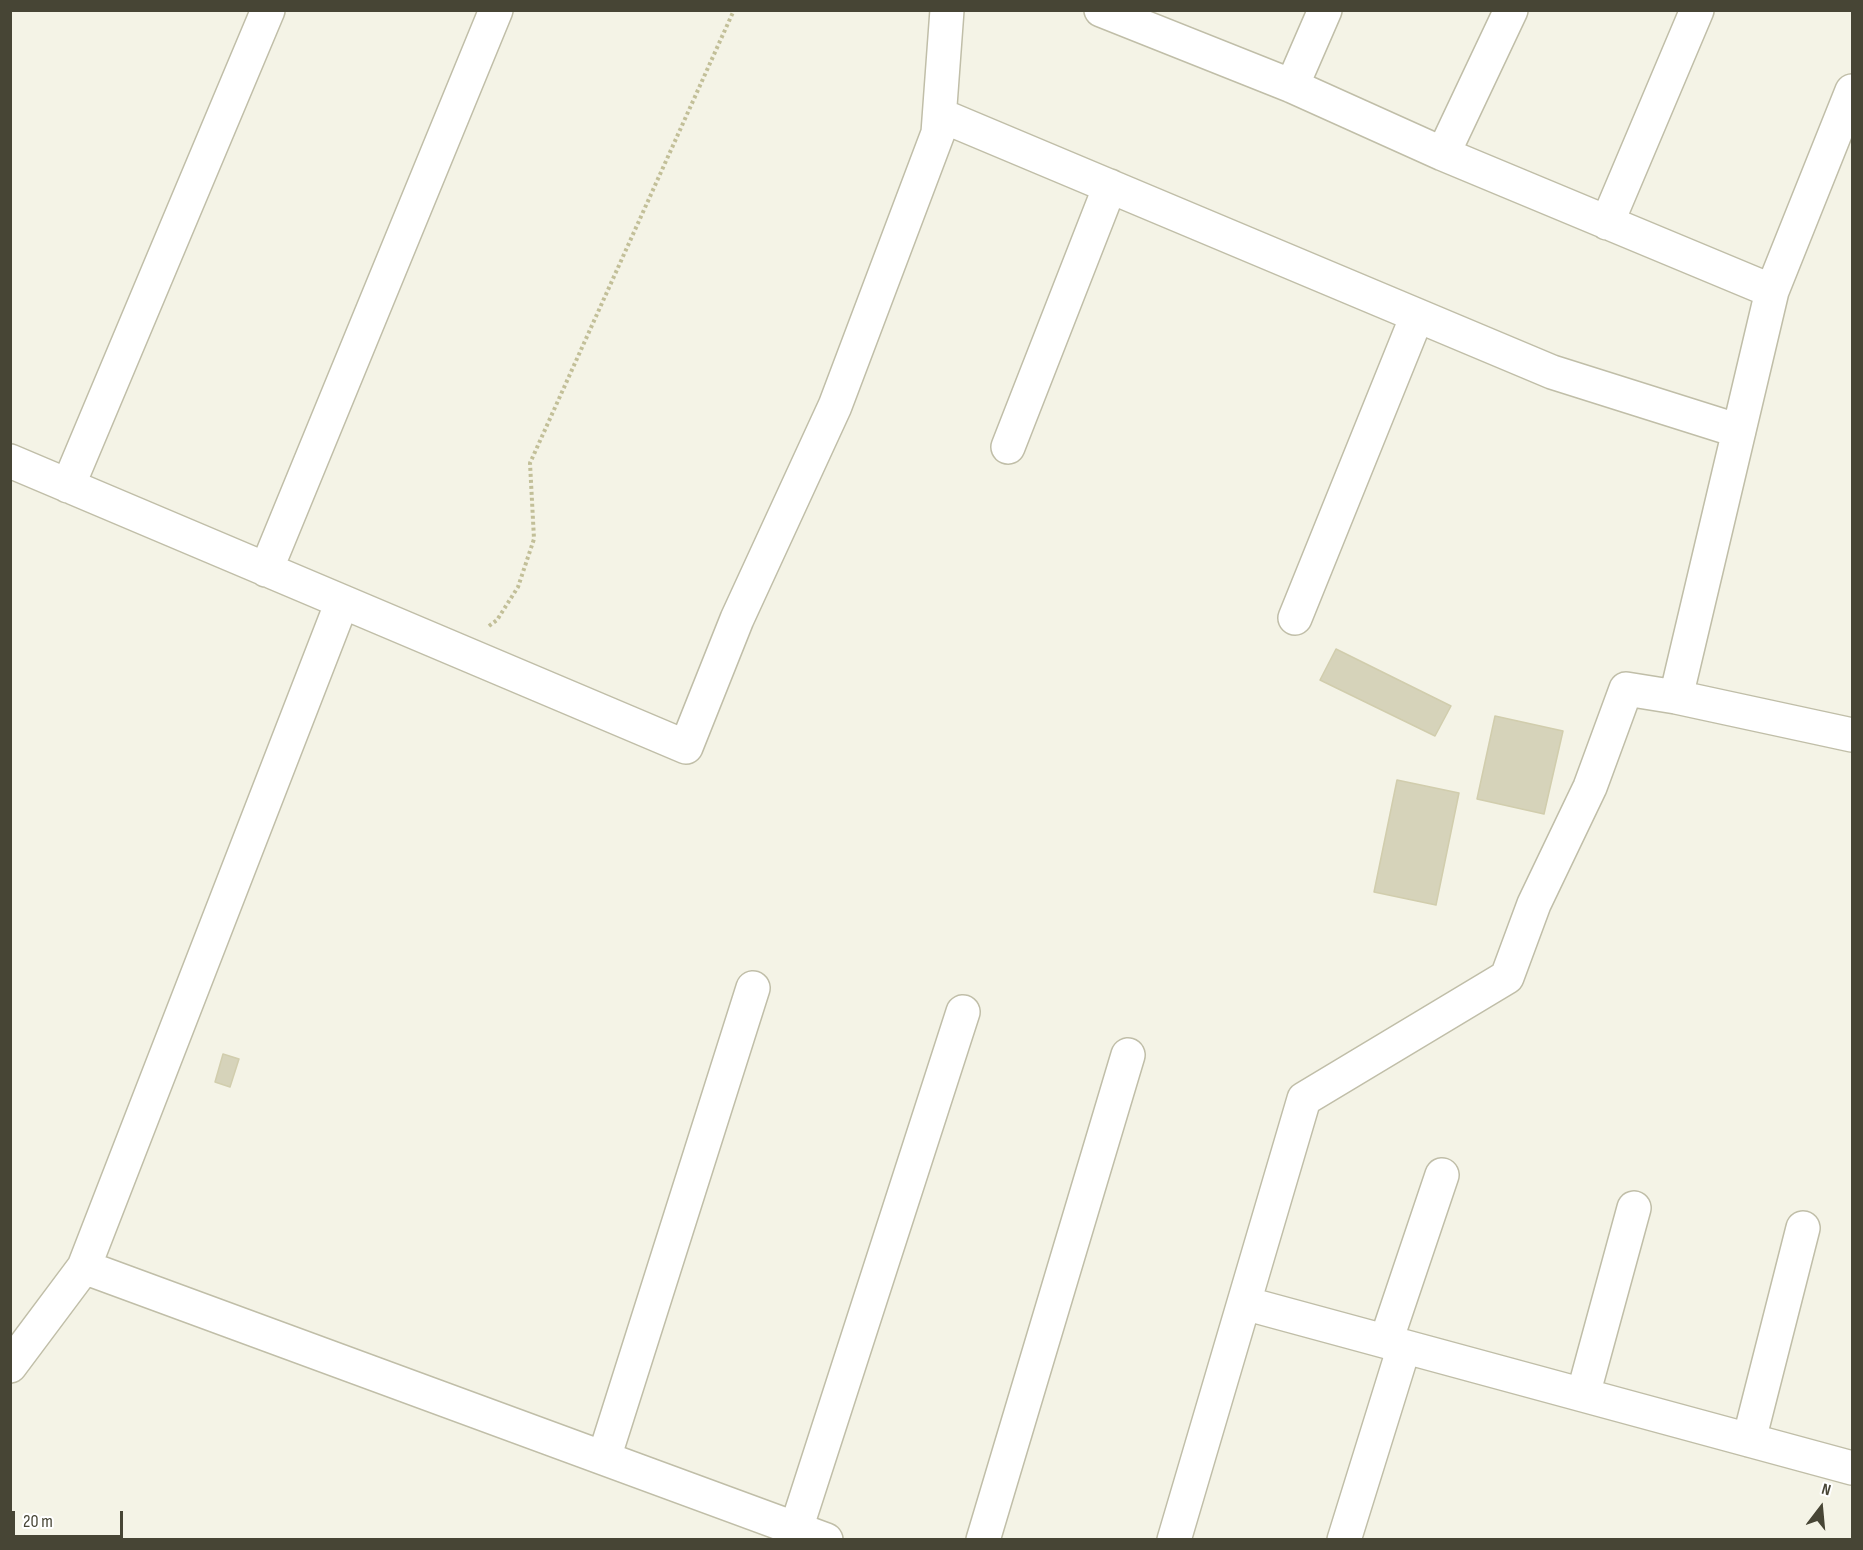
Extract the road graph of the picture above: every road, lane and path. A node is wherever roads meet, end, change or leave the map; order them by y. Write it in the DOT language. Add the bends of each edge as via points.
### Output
graph roads {
  1 [pos="268,10"];
  2 [pos="496,10"];
  3 [pos="734,10"];
  4 [pos="947,10"];
  5 [pos="1325,10"];
  6 [pos="1511,10"];
  7 [pos="1697,10"];
  8 [pos="1123,14"];
  9 [pos="1292,86"];
  10 [pos="1852,91"];
  11 [pos="940,115"];
  12 [pos="1443,154"];
  13 [pos="1110,186"];
  14 [pos="1607,223"];
  15 [pos="1772,291"];
  16 [pos="1417,316"];
  17 [pos="1739,431"];
  18 [pos="1008,447"];
  19 [pos="10,461"];
  20 [pos="68,486"];
  21 [pos="266,570"];
  22 [pos="342,602"];
  23 [pos="1295,618"];
  24 [pos="459,651"];
  25 [pos="1676,697"];
  26 [pos="1852,735"];
  27 [pos="753,988"];
  28 [pos="963,1012"];
  29 [pos="1128,1055"];
  30 [pos="1442,1175"];
  31 [pos="1634,1208"];
  32 [pos="1803,1228"];
  33 [pos="84,1267"];
  34 [pos="1244,1303"];
  35 [pos="1395,1344"];
  36 [pos="10,1366"];
  37 [pos="1583,1395"];
  38 [pos="1749,1440"];
  39 [pos="604,1458"];
  40 [pos="1852,1468"];
  41 [pos="796,1528"];
  42 [pos="826,1539"];
  43 [pos="983,1539"];
  44 [pos="1174,1539"];
  45 [pos="1344,1539"];
  1 -- 20 [label="street"];
  2 -- 21 [label="street"];
  3 -- 24 [label="path" via="530,463 534,539 518,587 497,620"];
  4 -- 11 [label="street"];
  5 -- 9 [label="street"];
  6 -- 12 [label="street"];
  7 -- 14 [label="street"];
  8 -- 9 [label="street"];
  9 -- 12 [label="street"];
  10 -- 15 [label="street"];
  11 -- 13 [label="street"];
  11 -- 24 [label="street" via="938,133 835,406 737,619 686,747"];
  12 -- 14 [label="street"];
  13 -- 16 [label="street"];
  13 -- 18 [label="street"];
  14 -- 15 [label="street"];
  15 -- 17 [label="street"];
  16 -- 17 [label="street" via="1552,372"];
  16 -- 23 [label="street"];
  17 -- 25 [label="street"];
  19 -- 20 [label="street"];
  20 -- 21 [label="street"];
  21 -- 22 [label="street"];
  22 -- 24 [label="street"];
  22 -- 33 [label="street"];
  25 -- 26 [label="street"];
  25 -- 34 [label="street" via="1626,689 1590,787 1534,904 1507,977 1304,1099"];
  27 -- 39 [label="street"];
  28 -- 41 [label="street"];
  29 -- 43 [label="street"];
  30 -- 35 [label="street"];
  31 -- 37 [label="street"];
  32 -- 38 [label="street"];
  33 -- 36 [label="street"];
  33 -- 39 [label="street"];
  34 -- 35 [label="street"];
  34 -- 44 [label="street"];
  35 -- 37 [label="street"];
  35 -- 45 [label="street"];
  37 -- 38 [label="street"];
  38 -- 40 [label="street"];
  39 -- 41 [label="street"];
  41 -- 42 [label="street"];
}
